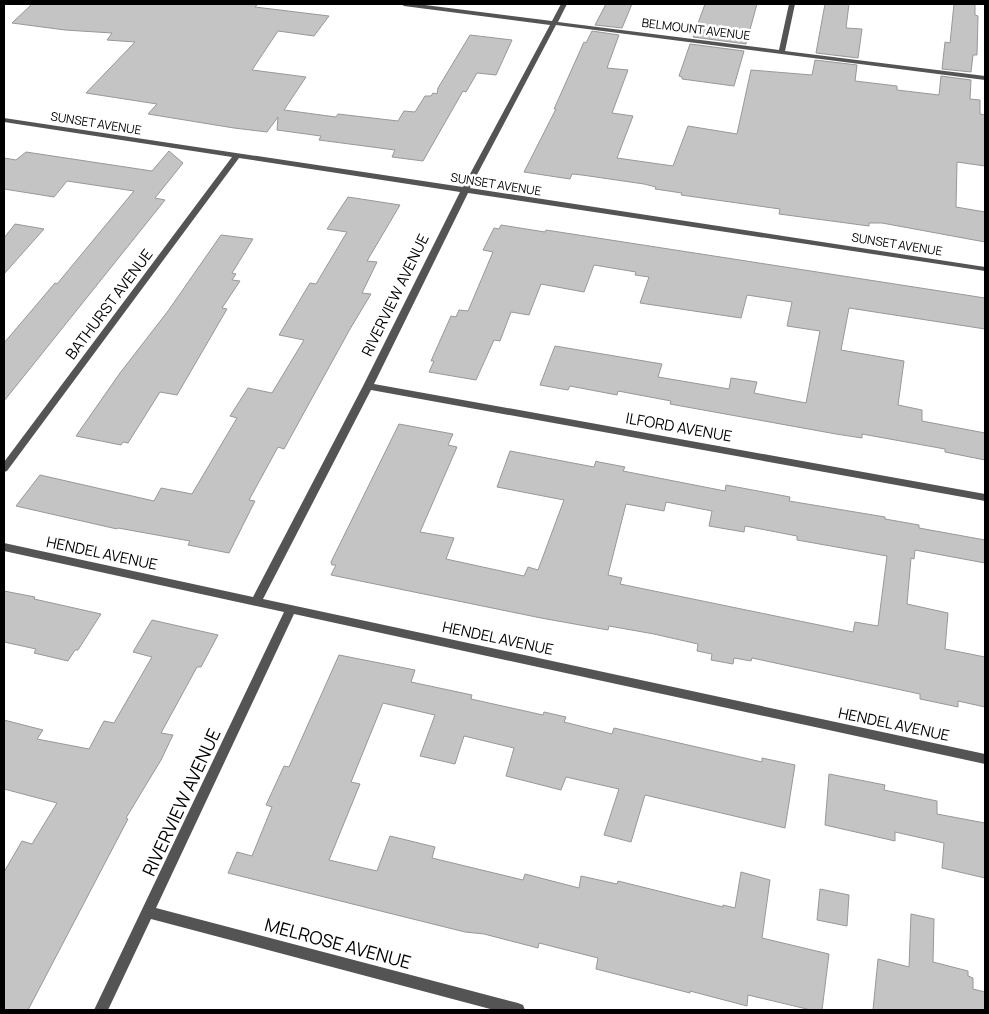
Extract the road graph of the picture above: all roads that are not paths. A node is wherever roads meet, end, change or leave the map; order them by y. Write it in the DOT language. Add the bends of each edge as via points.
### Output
graph roads {
  1 [pos="404,4"];
  2 [pos="564,4"];
  3 [pos="792,4"];
  4 [pos="554,23"];
  5 [pos="782,51"];
  6 [pos="985,78"];
  7 [pos="4,120"];
  8 [pos="237,156"];
  9 [pos="465,190"];
  10 [pos="985,269"];
  11 [pos="368,386"];
  12 [pos="4,469"];
  13 [pos="985,498"];
  14 [pos="4,547"];
  15 [pos="256,602"];
  16 [pos="291,609"];
  17 [pos="985,759"];
  18 [pos="148,912"];
  19 [pos="101,1010"];
  20 [pos="518,1010"];
  1 -- 4 [label="street, BELMOUNT AVENUE"];
  2 -- 4 [label="street, RIVERVIEW AVENUE"];
  3 -- 5 [label="street"];
  4 -- 5 [label="street, BELMOUNT AVENUE"];
  4 -- 9 [label="street, RIVERVIEW AVENUE"];
  5 -- 6 [label="street, BELMOUNT AVENUE"];
  7 -- 8 [label="street, SUNSET AVENUE"];
  8 -- 9 [label="street, SUNSET AVENUE"];
  8 -- 12 [label="street, BATHURST AVENUE"];
  9 -- 10 [label="street, SUNSET AVENUE"];
  9 -- 11 [label="street, RIVERVIEW AVENUE"];
  11 -- 13 [label="street, ILFORD AVENUE"];
  11 -- 15 [label="street, RIVERVIEW AVENUE"];
  14 -- 15 [label="street, HENDEL AVENUE"];
  15 -- 16 [label="street, HENDEL AVENUE"];
  16 -- 17 [label="street, HENDEL AVENUE"];
  16 -- 18 [label="street, RIVERVIEW AVENUE"];
  18 -- 19 [label="street, RIVERVIEW AVENUE"];
  18 -- 20 [label="street, MELROSE AVENUE"];
}
